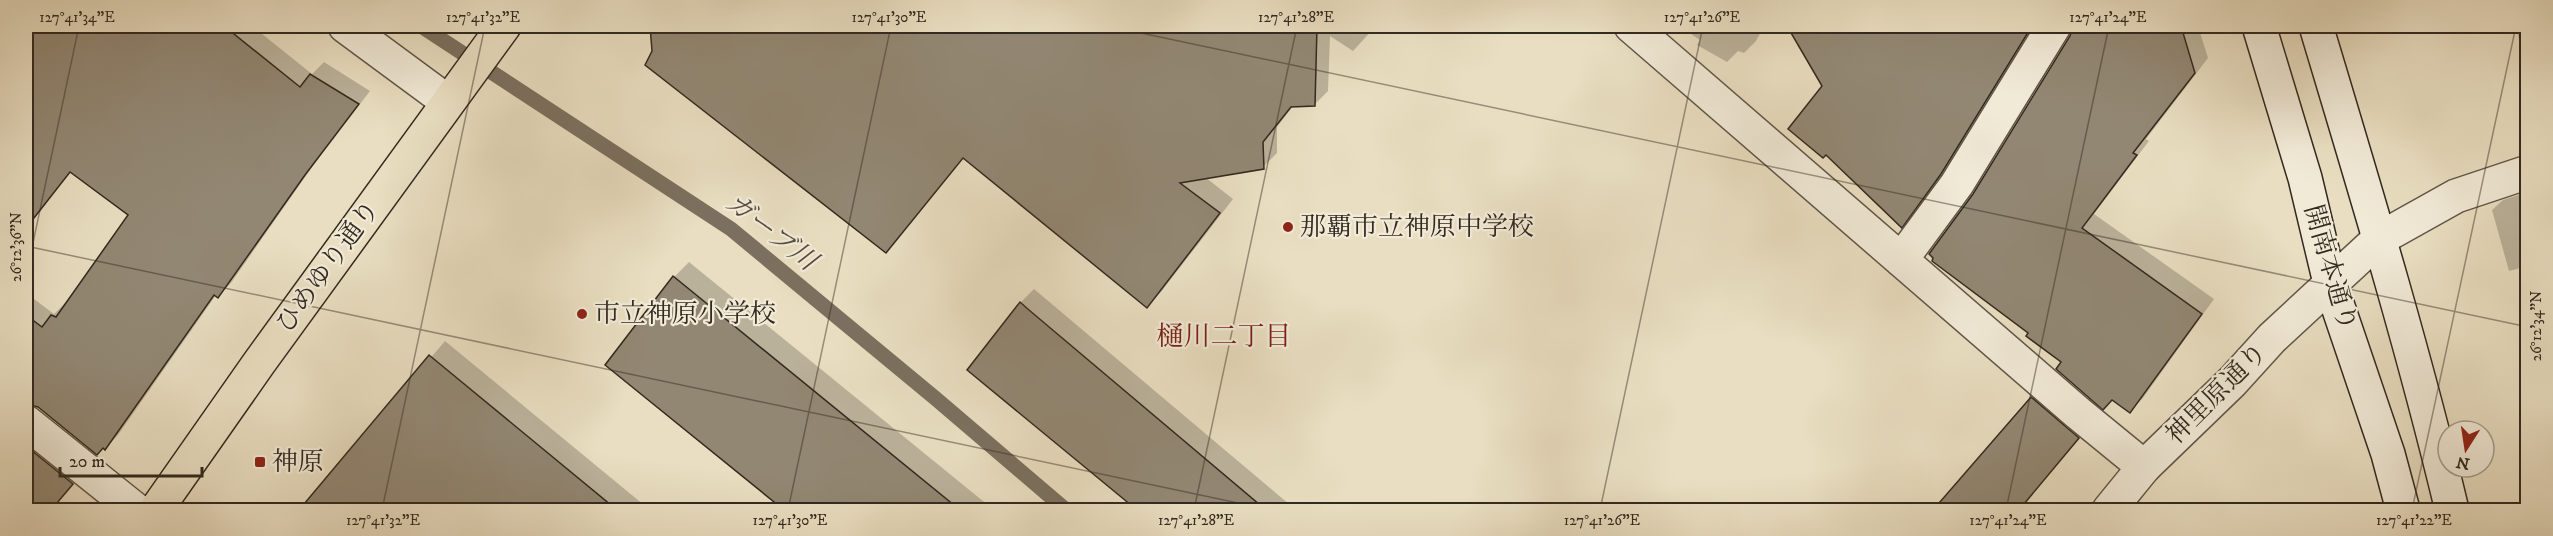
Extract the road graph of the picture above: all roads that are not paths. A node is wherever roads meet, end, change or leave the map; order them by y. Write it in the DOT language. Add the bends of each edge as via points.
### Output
graph roads {
  1 [pos="345,26"];
  2 [pos="1631,26"];
  3 [pos="2054,26"];
  4 [pos="2259,26"];
  5 [pos="2316,26"];
  6 [pos="500,30"];
  7 [pos="455,93"];
  8 [pos="2528,172"];
  9 [pos="2379,239"];
  10 [pos="1901,260"];
  11 [pos="2330,283"];
  12 [pos="26,422"];
  13 [pos="2144,467"];
  14 [pos="136,510"];
  15 [pos="156,510"];
  16 [pos="2109,510"];
  17 [pos="2403,510"];
  18 [pos="2452,510"];
  1 -- 7 [label="street"];
  2 -- 10 [label="street"];
  3 -- 10 [label="street" via="1957,184"];
  4 -- 11 [label="street, 開南本通り" via="2305,177"];
  5 -- 9 [label="street"];
  6 -- 7 [label="highway, ひめゆり通り"];
  7 -- 15 [label="highway, ひめゆり通り"];
  8 -- 9 [label="street, 神里原通り" via="2456,196"];
  9 -- 11 [label="street, 神里原通り"];
  9 -- 18 [label="street"];
  10 -- 13 [label="street"];
  11 -- 13 [label="street, 神里原通り"];
  11 -- 17 [label="street, 開南本通り"];
  12 -- 14 [label="street"];
  13 -- 16 [label="street, 神里原通り"];
}
